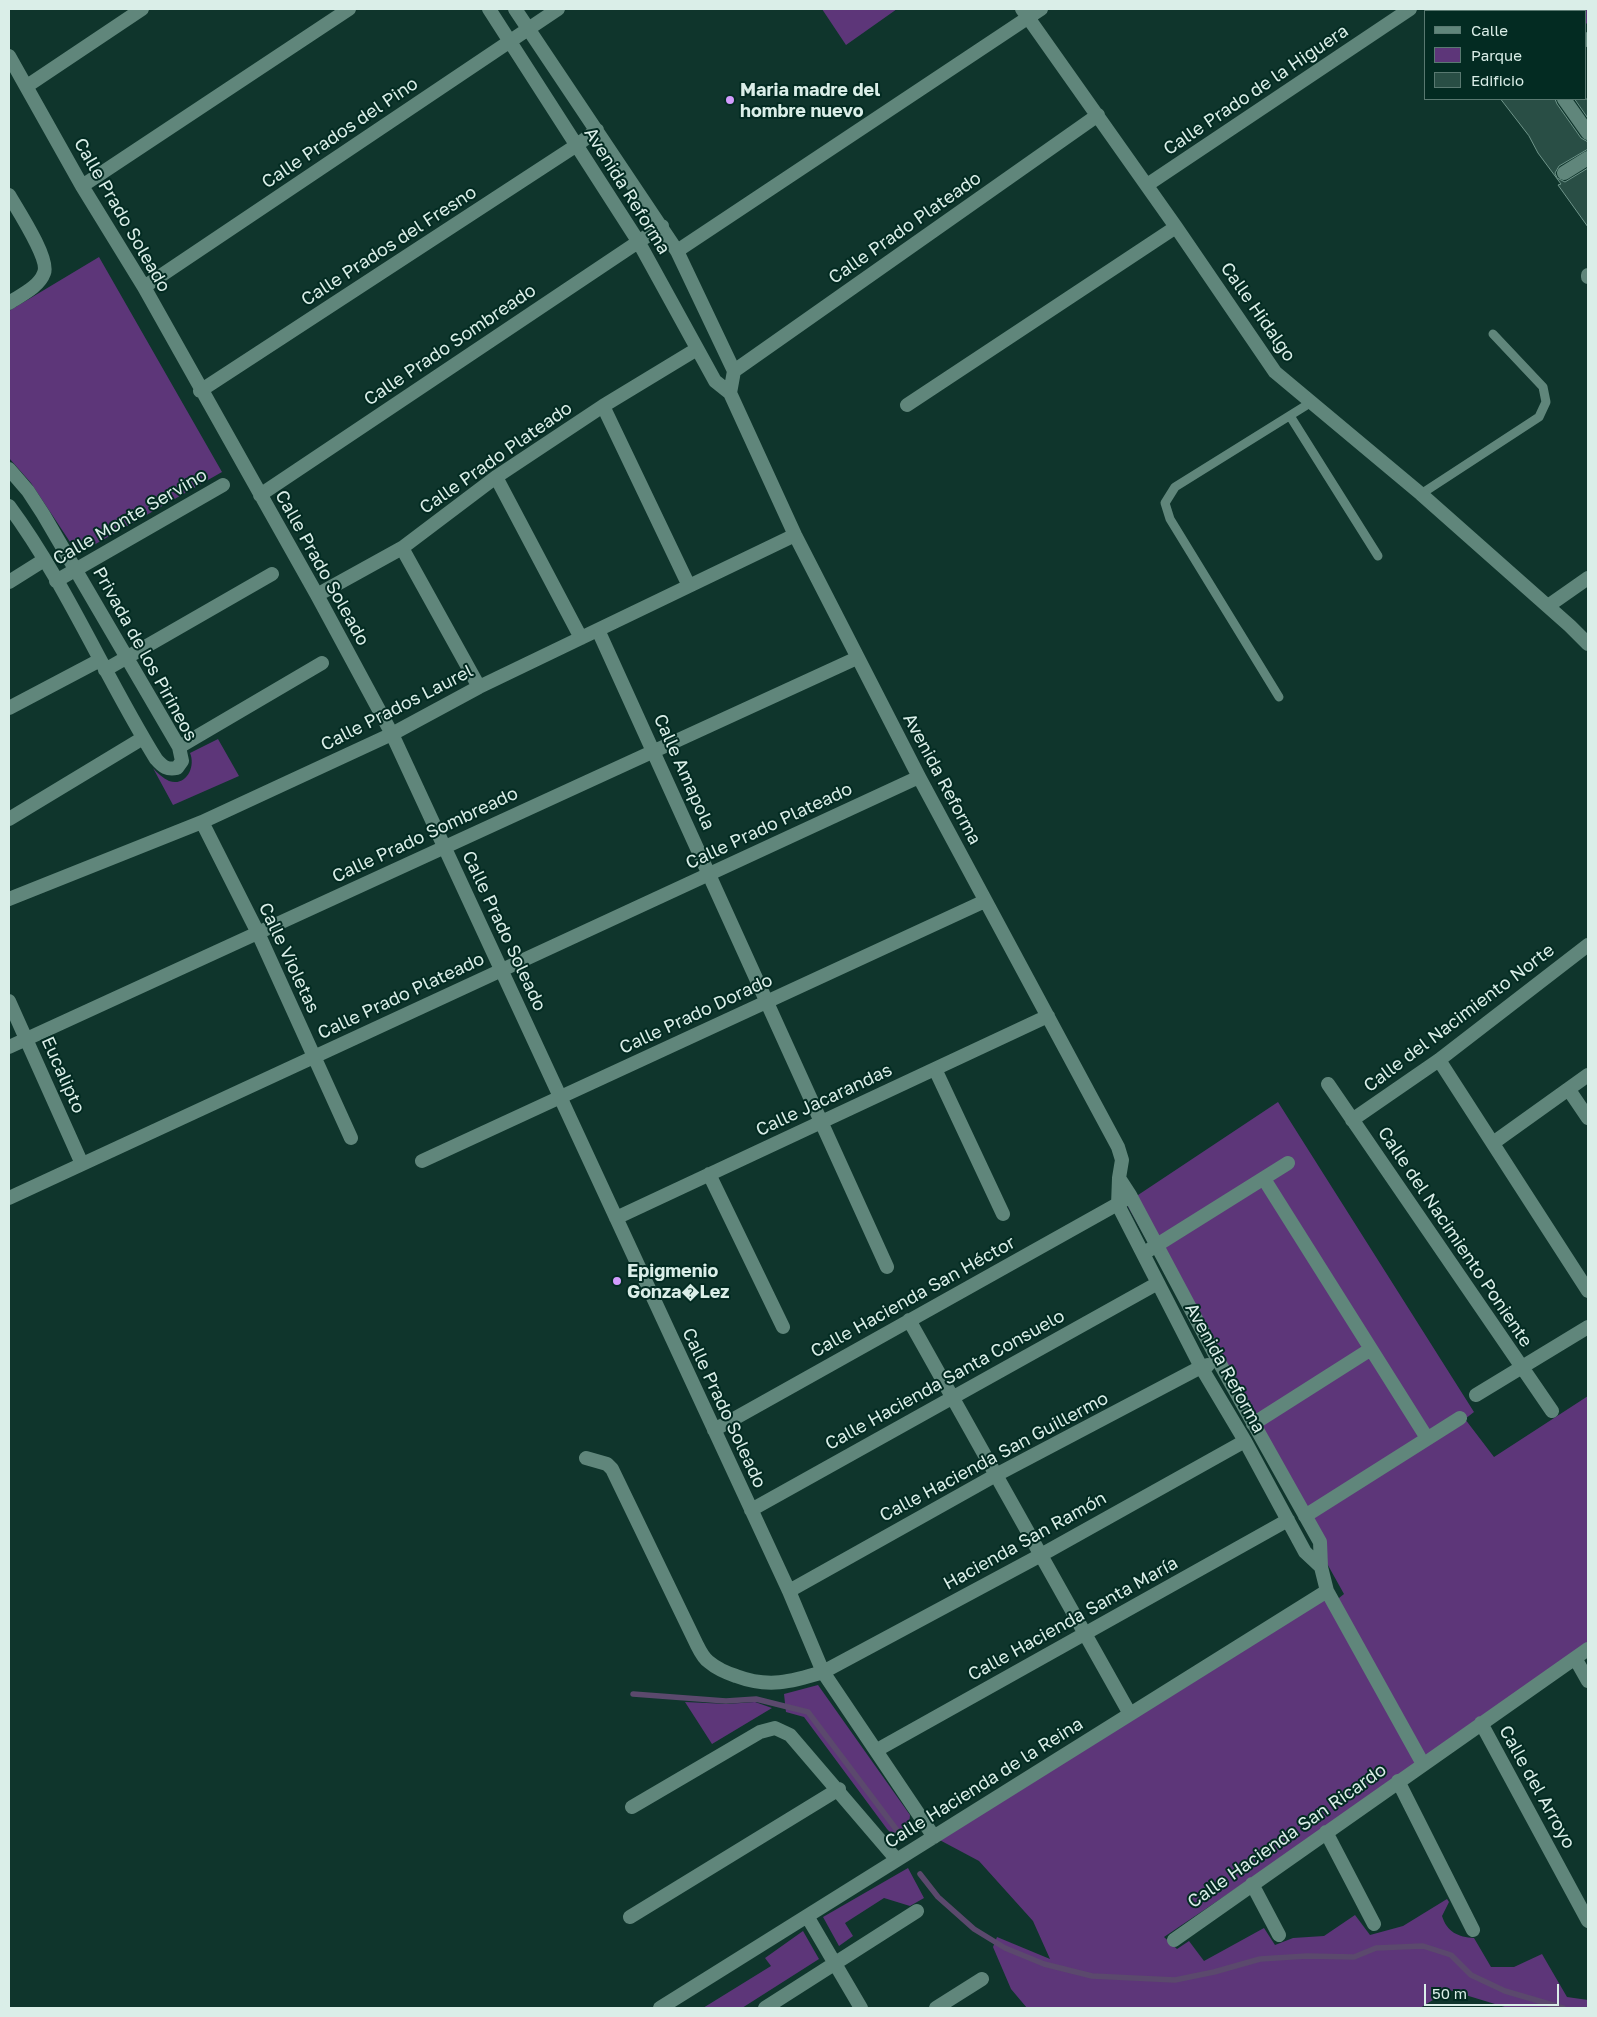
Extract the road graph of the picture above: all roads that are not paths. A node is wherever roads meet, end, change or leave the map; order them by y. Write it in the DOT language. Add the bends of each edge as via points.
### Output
graph roads {
  1 [pos="142,9"];
  2 [pos="349,9"];
  3 [pos="489,9"];
  4 [pos="515,9"];
  5 [pos="558,9"];
  6 [pos="1041,9"];
  7 [pos="1410,9"];
  8 [pos="1025,13"];
  9 [pos="528,29"];
  10 [pos="511,41"];
  11 [pos="9,56"];
  12 [pos="26,86"];
  13 [pos="1565,100"];
  14 [pos="1098,115"];
  15 [pos="597,130"];
  16 [pos="1588,133"];
  17 [pos="577,146"];
  18 [pos="1588,158"];
  19 [pos="1564,174"];
  20 [pos="1147,185"];
  21 [pos="82,186"];
  22 [pos="9,195"];
  23 [pos="662,226"];
  24 [pos="1176,227"];
  25 [pos="638,241"];
  26 [pos="677,252"];
  27 [pos="144,288"];
  28 [pos="9,303"];
  29 [pos="1493,334"];
  30 [pos="697,349"];
  31 [pos="734,371"];
  32 [pos="200,391"];
  33 [pos="730,394"];
  34 [pos="1310,403"];
  35 [pos="907,405"];
  36 [pos="603,406"];
  37 [pos="1290,416"];
  38 [pos="9,469"];
  39 [pos="496,477"];
  40 [pos="223,485"];
  41 [pos="1421,494"];
  42 [pos="260,495"];
  43 [pos="9,506"];
  44 [pos="794,535"];
  45 [pos="402,548"];
  46 [pos="1378,556"];
  47 [pos="44,560"];
  48 [pos="76,568"];
  49 [pos="272,574"];
  50 [pos="1588,578"];
  51 [pos="56,581"];
  52 [pos="9,582"];
  53 [pos="689,586"];
  54 [pos="317,595"];
  55 [pos="1548,606"];
  56 [pos="598,630"];
  57 [pos="581,638"];
  58 [pos="1588,644"];
  59 [pos="128,657"];
  60 [pos="857,658"];
  61 [pos="322,663"];
  62 [pos="103,665"];
  63 [pos="479,687"];
  64 [pos="1279,696"];
  65 [pos="9,708"];
  66 [pos="392,734"];
  67 [pos="143,738"];
  68 [pos="179,747"];
  69 [pos="654,751"];
  70 [pos="919,778"];
  71 [pos="9,819"];
  72 [pos="202,822"];
  73 [pos="444,848"];
  74 [pos="709,874"];
  75 [pos="9,899"];
  76 [pos="985,900"];
  77 [pos="258,933"];
  78 [pos="1588,945"];
  79 [pos="501,970"];
  80 [pos="9,1001"];
  81 [pos="766,1002"];
  82 [pos="1048,1016"];
  83 [pos="26,1039"];
  84 [pos="9,1047"];
  85 [pos="314,1057"];
  86 [pos="1439,1060"];
  87 [pos="935,1069"];
  88 [pos="1588,1076"];
  89 [pos="1328,1084"];
  90 [pos="1568,1090"];
  91 [pos="560,1097"];
  92 [pos="1588,1118"];
  93 [pos="1352,1120"];
  94 [pos="821,1122"];
  95 [pos="351,1138"];
  96 [pos="1493,1143"];
  97 [pos="422,1161"];
  98 [pos="1288,1163"];
  99 [pos="82,1164"];
  100 [pos="709,1174"];
  101 [pos="1119,1178"];
  102 [pos="1264,1179"];
  103 [pos="1130,1195"];
  104 [pos="9,1198"];
  105 [pos="1118,1205"];
  106 [pos="1003,1214"];
  107 [pos="616,1218"];
  108 [pos="1157,1246"];
  109 [pos="1142,1254"];
  110 [pos="887,1268"];
  111 [pos="1158,1283"];
  112 [pos="1588,1291"];
  113 [pos="909,1320"];
  114 [pos="783,1326"];
  115 [pos="1588,1327"];
  116 [pos="1371,1349"];
  117 [pos="1219,1362"];
  118 [pos="1201,1367"];
  119 [pos="1522,1368"];
  120 [pos="1476,1396"];
  121 [pos="952,1398"];
  122 [pos="1552,1411"];
  123 [pos="1460,1418"];
  124 [pos="1253,1424"];
  125 [pos="714,1430"];
  126 [pos="1428,1438"];
  127 [pos="1245,1441"];
  128 [pos="586,1458"];
  129 [pos="996,1475"];
  130 [pos="751,1510"];
  131 [pos="1305,1516"];
  132 [pos="1288,1520"];
  133 [pos="1041,1555"];
  134 [pos="1321,1567"];
  135 [pos="789,1591"];
  136 [pos="1327,1591"];
  137 [pos="1085,1633"];
  138 [pos="1588,1648"];
  139 [pos="1575,1658"];
  140 [pos="823,1672"];
  141 [pos="1588,1681"];
  142 [pos="1130,1714"];
  143 [pos="1481,1723"];
  144 [pos="877,1750"];
  145 [pos="1423,1764"];
  146 [pos="1398,1781"];
  147 [pos="839,1789"];
  148 [pos="632,1807"];
  149 [pos="1326,1832"];
  150 [pos="934,1837"];
  151 [pos="897,1860"];
  152 [pos="1252,1884"];
  153 [pos="917,1911"];
  154 [pos="807,1916"];
  155 [pos="630,1917"];
  156 [pos="1588,1921"];
  157 [pos="1374,1924"];
  158 [pos="1473,1930"];
  159 [pos="1279,1935"];
  160 [pos="1174,1940"];
  161 [pos="835,1963"];
  162 [pos="982,1979"];
  163 [pos="660,2008"];
  164 [pos="765,2008"];
  165 [pos="862,2008"];
  166 [pos="936,2008"];
  1 -- 12 [label="street"];
  2 -- 21 [label="street"];
  3 -- 10 [label="street, Avenida Reforma"];
  4 -- 9 [label="street, Avenida Reforma"];
  5 -- 9 [label="street, Calle Prados del Pino"];
  6 -- 8 [label="street"];
  7 -- 20 [label="street, Calle Prado de la Higuera"];
  8 -- 14 [label="street, Calle Hidalgo"];
  8 -- 26 [label="street"];
  9 -- 10 [label="street, Calle Prados del Pino"];
  9 -- 15 [label="street, Avenida Reforma"];
  10 -- 17 [label="street, Avenida Reforma"];
  10 -- 27 [label="street, Calle Prados del Pino"];
  11 -- 12 [label="street, Calle Prado Soleado"];
  12 -- 21 [label="street, Calle Prado Soleado"];
  13 -- 16 [label="street"];
  14 -- 20 [label="street, Calle Hidalgo"];
  14 -- 31 [label="street, Calle Prado Plateado"];
  15 -- 17 [label="street, Calle Prados del Fresno"];
  15 -- 23 [label="street, Avenida Reforma"];
  17 -- 25 [label="street, Avenida Reforma"];
  17 -- 32 [label="street, Calle Prados del Fresno"];
  18 -- 19 [label="street"];
  20 -- 24 [label="street, Calle Hidalgo"];
  21 -- 27 [label="street, Calle Prado Soleado"];
  22 -- 28 [label="street" via="44,258 46,271 30,290"];
  23 -- 25 [label="street, Calle Prado Sombreado"];
  23 -- 26 [label="street, Avenida Reforma"];
  24 -- 34 [label="street, Calle Hidalgo" via="1275,372"];
  24 -- 35 [label="street"];
  25 -- 30 [label="street, Avenida Reforma"];
  25 -- 42 [label="street, Calle Prado Sombreado"];
  26 -- 31 [label="street, Avenida Reforma"];
  27 -- 32 [label="street, Calle Prado Soleado"];
  29 -- 41 [label="lane" via="1543,387 1546,402 1539,417"];
  30 -- 33 [label="street, Avenida Reforma" via="715,381"];
  30 -- 36 [label="street, Calle Prado Plateado"];
  31 -- 33 [label="street"];
  32 -- 42 [label="street, Calle Prado Soleado"];
  33 -- 44 [label="street, Avenida Reforma"];
  34 -- 37 [label="lane"];
  34 -- 41 [label="street, Calle Hidalgo"];
  36 -- 39 [label="street, Calle Prado Plateado"];
  36 -- 53 [label="street"];
  37 -- 46 [label="lane"];
  37 -- 64 [label="lane" via="1175,487 1165,503 1170,518"];
  38 -- 48 [label="street, Privada de los Pirineos" via="28,491"];
  39 -- 45 [label="street, Calle Prado Plateado"];
  39 -- 57 [label="street"];
  40 -- 48 [label="street, Calle Monte Servino"];
  41 -- 55 [label="street, Calle Hidalgo"];
  42 -- 54 [label="street, Calle Prado Soleado"];
  43 -- 47 [label="street, Privada de los Pirineos"];
  44 -- 53 [label="street, Calle Prados Laurel"];
  44 -- 60 [label="street, Avenida Reforma"];
  45 -- 54 [label="street, Calle Prado Plateado"];
  45 -- 63 [label="street"];
  47 -- 51 [label="street, Privada de los Pirineos"];
  47 -- 52 [label="street, Calle Monte Servino"];
  48 -- 51 [label="street, Calle Monte Servino"];
  48 -- 59 [label="street, Privada de los Pirineos"];
  49 -- 59 [label="street"];
  50 -- 55 [label="street"];
  51 -- 62 [label="street, Privada de los Pirineos"];
  53 -- 56 [label="street, Calle Prados Laurel"];
  54 -- 66 [label="street, Calle Prado Soleado"];
  55 -- 58 [label="street, Calle Hidalgo"];
  56 -- 57 [label="street, Calle Prados Laurel"];
  56 -- 69 [label="street, Calle Amapola"];
  57 -- 63 [label="street, Calle Prados Laurel"];
  59 -- 62 [label="street"];
  59 -- 68 [label="street, Privada de los Pirineos"];
  60 -- 69 [label="street, Calle Prado Sombreado"];
  60 -- 70 [label="street, Avenida Reforma"];
  61 -- 68 [label="street"];
  62 -- 65 [label="street"];
  62 -- 67 [label="street, Privada de los Pirineos"];
  63 -- 66 [label="street, Calle Prados Laurel"];
  66 -- 72 [label="street, Calle Prados Laurel"];
  66 -- 73 [label="street, Calle Prado Soleado"];
  67 -- 68 [label="street, Privada de los Pirineos" via="156,759 169,770 177,768 182,761"];
  67 -- 71 [label="street"];
  69 -- 73 [label="street, Calle Prado Sombreado"];
  69 -- 74 [label="street, Calle Amapola"];
  70 -- 74 [label="street, Calle Prado Plateado"];
  70 -- 76 [label="street, Avenida Reforma"];
  72 -- 75 [label="street, Calle Prados Laurel"];
  72 -- 77 [label="street, Calle Violetas"];
  73 -- 77 [label="street, Calle Prado Sombreado"];
  73 -- 79 [label="street, Calle Prado Soleado"];
  74 -- 79 [label="street, Calle Prado Plateado"];
  74 -- 81 [label="street, Calle Amapola"];
  76 -- 81 [label="street, Calle Prado Dorado"];
  76 -- 82 [label="street, Avenida Reforma"];
  77 -- 83 [label="street, Calle Prado Sombreado"];
  77 -- 85 [label="street, Calle Violetas"];
  78 -- 86 [label="street, Calle del Nacimiento Norte"];
  79 -- 85 [label="street, Calle Prado Plateado"];
  79 -- 91 [label="street, Calle Prado Soleado"];
  80 -- 83 [label="street, Eucalipto"];
  81 -- 91 [label="street, Calle Prado Dorado"];
  81 -- 94 [label="street, Calle Amapola"];
  82 -- 87 [label="street, Calle Jacarandas"];
  82 -- 101 [label="street, Avenida Reforma" via="1118,1147 1122,1160"];
  83 -- 84 [label="street, Calle Prado Sombreado"];
  83 -- 99 [label="street, Eucalipto"];
  85 -- 95 [label="street, Calle Violetas"];
  85 -- 99 [label="street, Calle Prado Plateado"];
  86 -- 93 [label="street, Calle del Nacimiento Norte"];
  86 -- 96 [label="street"];
  87 -- 94 [label="street, Calle Jacarandas"];
  87 -- 106 [label="street"];
  88 -- 90 [label="street"];
  89 -- 93 [label="street, Calle del Nacimiento Poniente"];
  90 -- 92 [label="street"];
  90 -- 96 [label="street"];
  91 -- 97 [label="street, Calle Prado Dorado"];
  91 -- 107 [label="street, Calle Prado Soleado"];
  93 -- 119 [label="street, Calle del Nacimiento Poniente"];
  94 -- 100 [label="street, Calle Jacarandas"];
  94 -- 110 [label="street, Calle Amapola"];
  96 -- 112 [label="street"];
  98 -- 102 [label="street"];
  99 -- 104 [label="street, Calle Prado Plateado"];
  100 -- 107 [label="street, Calle Jacarandas"];
  100 -- 114 [label="street"];
  101 -- 103 [label="street, Avenida Reforma"];
  101 -- 105 [label="street, Avenida Reforma"];
  102 -- 108 [label="street"];
  102 -- 116 [label="street"];
  103 -- 105 [label="street, Calle Hacienda San Héctor"];
  103 -- 108 [label="street, Avenida Reforma"];
  105 -- 109 [label="street, Avenida Reforma"];
  105 -- 113 [label="street, Calle Hacienda San Héctor"];
  107 -- 125 [label="street, Calle Prado Soleado"];
  108 -- 109 [label="street"];
  108 -- 117 [label="street, Avenida Reforma"];
  109 -- 111 [label="street, Avenida Reforma"];
  111 -- 118 [label="street, Avenida Reforma"];
  111 -- 121 [label="street, Calle Hacienda Santa Consuelo"];
  113 -- 121 [label="street"];
  113 -- 125 [label="street, Calle Hacienda San Héctor"];
  115 -- 119 [label="street"];
  116 -- 124 [label="street"];
  116 -- 126 [label="street"];
  117 -- 118 [label="street, Calle Hacienda San Guillermo"];
  117 -- 124 [label="street, Avenida Reforma"];
  118 -- 127 [label="street, Avenida Reforma"];
  118 -- 129 [label="street, Calle Hacienda San Guillermo"];
  119 -- 120 [label="street"];
  119 -- 122 [label="street, Calle del Nacimiento Poniente"];
  121 -- 129 [label="street"];
  121 -- 130 [label="street, Calle Hacienda Santa Consuelo"];
  123 -- 126 [label="street"];
  124 -- 131 [label="street, Avenida Reforma"];
  125 -- 130 [label="street, Calle Prado Soleado"];
  126 -- 131 [label="street"];
  127 -- 132 [label="street, Avenida Reforma"];
  127 -- 133 [label="street, Hacienda San Ramón"];
  128 -- 140 [label="street, Hacienda San Ramón" via="607,1464 612,1469 696,1643 708,1661 750,1682 775,1684"];
  129 -- 133 [label="street"];
  129 -- 135 [label="street, Calle Hacienda San Guillermo"];
  130 -- 135 [label="street, Calle Prado Soleado"];
  131 -- 134 [label="street, Avenida Reforma" via="1320,1542"];
  132 -- 134 [label="street, Avenida Reforma" via="1305,1552"];
  132 -- 137 [label="street, Calle Hacienda Santa María"];
  133 -- 137 [label="street"];
  133 -- 140 [label="street, Hacienda San Ramón"];
  134 -- 136 [label="street, Avenida Reforma"];
  135 -- 140 [label="street, Calle Prado Soleado"];
  136 -- 142 [label="street, Calle Hacienda de la Reina"];
  136 -- 145 [label="street, Avenida Reforma"];
  137 -- 142 [label="street"];
  137 -- 144 [label="street, Calle Hacienda Santa María"];
  138 -- 139 [label="street, Calle Hacienda San Ricardo"];
  139 -- 141 [label="street"];
  139 -- 143 [label="street, Calle Hacienda San Ricardo"];
  140 -- 144 [label="street, Calle Prado Soleado"];
  142 -- 150 [label="street, Calle Hacienda de la Reina"];
  143 -- 145 [label="street, Calle Hacienda San Ricardo"];
  143 -- 156 [label="street, Calle del Arroyo"];
  144 -- 150 [label="street, Calle Prado Soleado"];
  145 -- 146 [label="street, Calle Hacienda San Ricardo"];
  146 -- 149 [label="street, Calle Hacienda San Ricardo"];
  146 -- 158 [label="street"];
  147 -- 148 [label="street" via="790,1735 775,1728 760,1732"];
  147 -- 151 [label="street"];
  147 -- 155 [label="street"];
  149 -- 152 [label="street, Calle Hacienda San Ricardo"];
  149 -- 157 [label="street"];
  150 -- 151 [label="street, Calle Hacienda de la Reina"];
  151 -- 154 [label="street, Calle Hacienda de la Reina"];
  152 -- 159 [label="street"];
  152 -- 160 [label="street, Calle Hacienda San Ricardo"];
  153 -- 161 [label="street"];
  154 -- 161 [label="street"];
  154 -- 163 [label="street, Calle Hacienda de la Reina"];
  161 -- 164 [label="street"];
  161 -- 165 [label="street"];
  162 -- 166 [label="street"];
}
